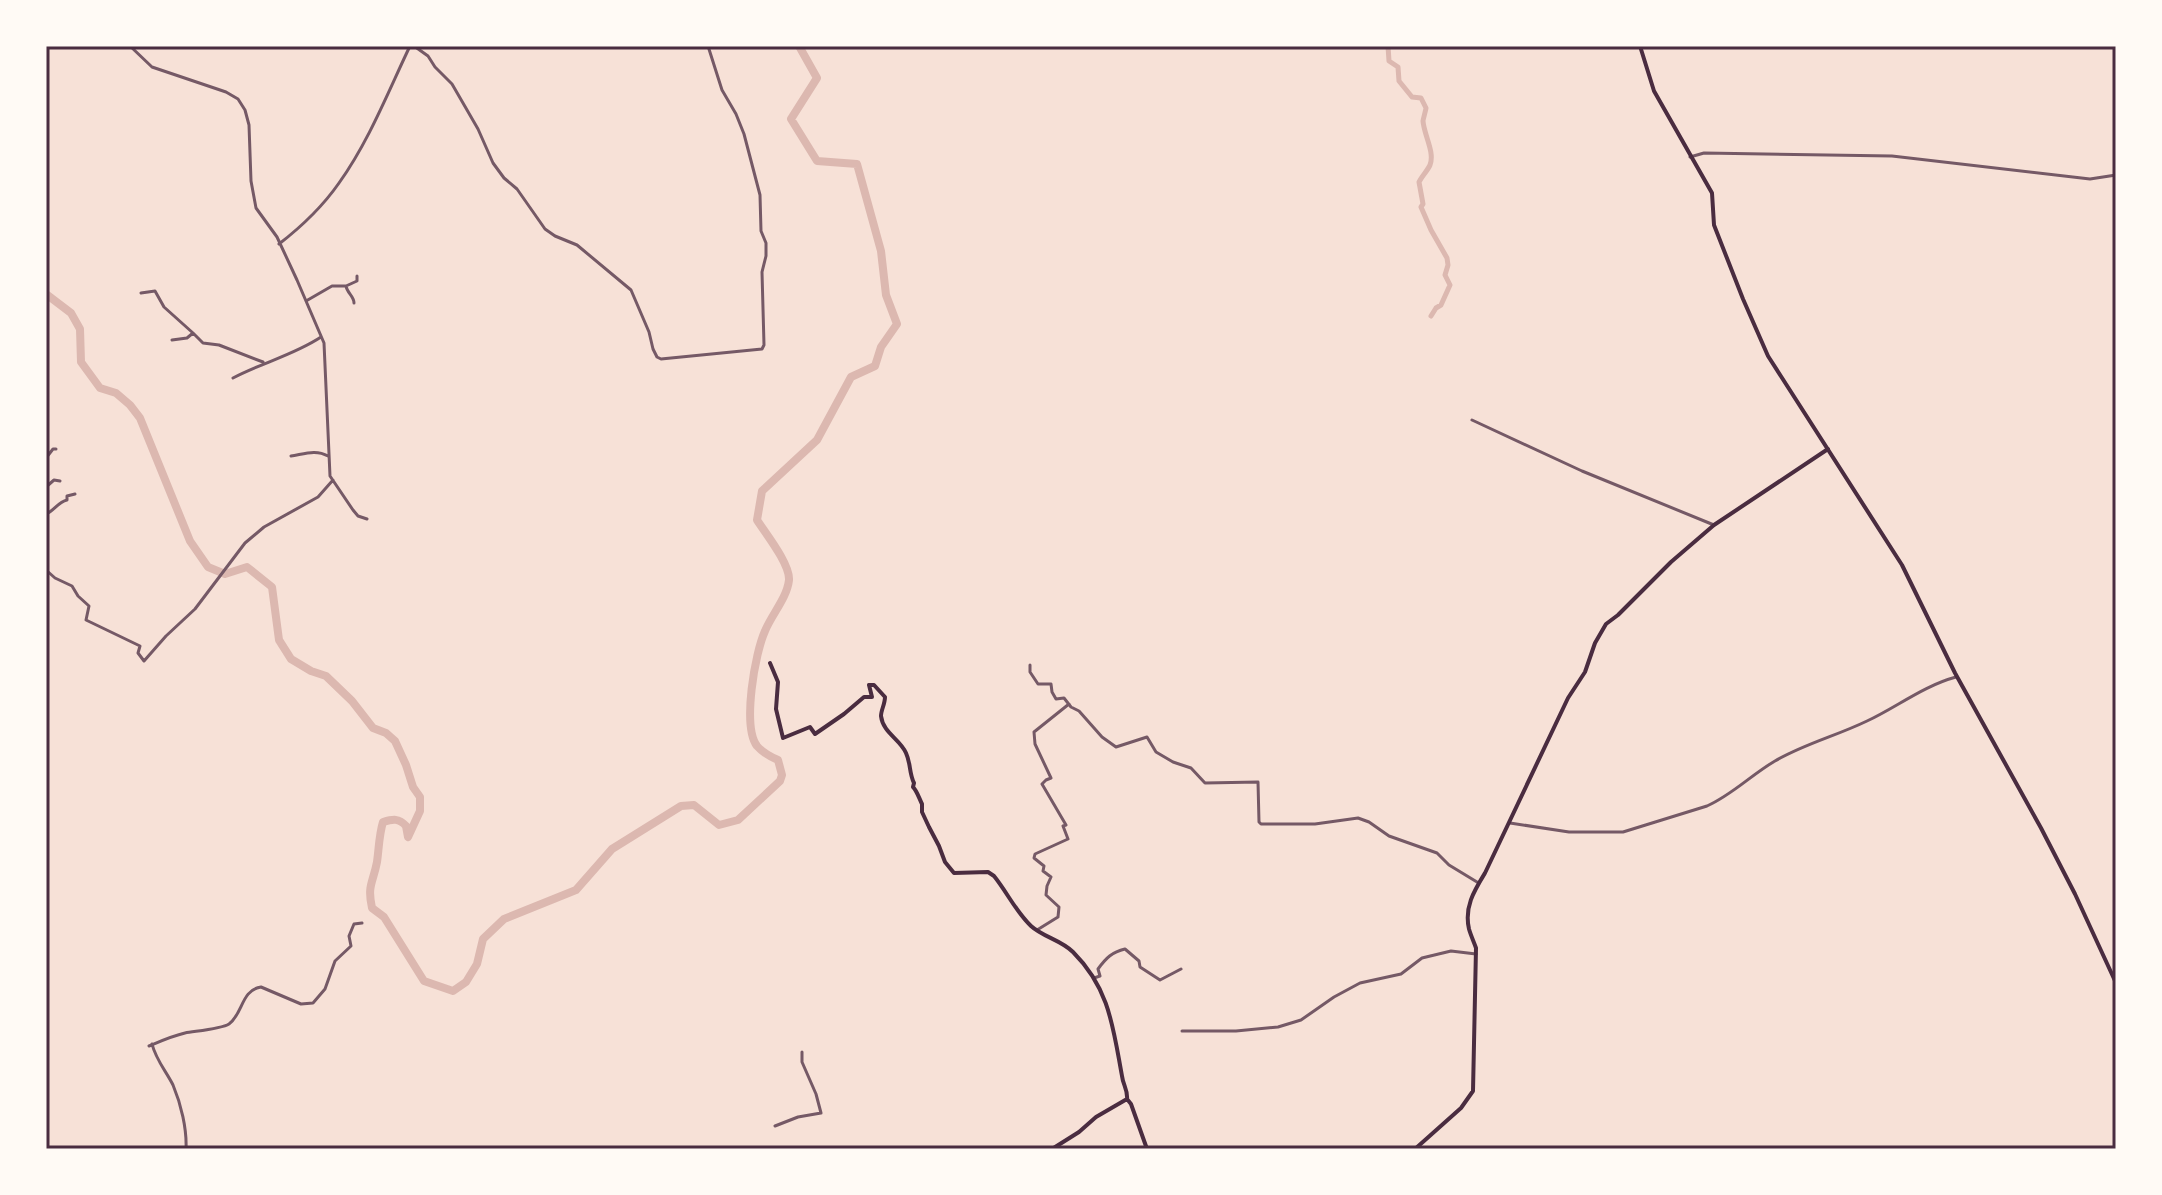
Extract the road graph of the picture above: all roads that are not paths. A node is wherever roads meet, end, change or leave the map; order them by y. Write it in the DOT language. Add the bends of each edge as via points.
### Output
graph roads {
  1 [pos="130,46"];
  2 [pos="412,46"];
  3 [pos="708,46"];
  4 [pos="1640,46"];
  5 [pos="1690,157"];
  6 [pos="2116,175"];
  7 [pos="279,244"];
  8 [pos="357,276"];
  9 [pos="346,286"];
  10 [pos="141,293"];
  11 [pos="306,301"];
  12 [pos="354,303"];
  13 [pos="193,333"];
  14 [pos="321,337"];
  15 [pos="172,340"];
  16 [pos="263,362"];
  17 [pos="233,378"];
  18 [pos="1472,420"];
  19 [pos="56,449"];
  20 [pos="1828,449"];
  21 [pos="291,456"];
  22 [pos="328,456"];
  23 [pos="46,458"];
  24 [pos="333,480"];
  25 [pos="60,481"];
  26 [pos="46,487"];
  27 [pos="75,494"];
  28 [pos="46,514"];
  29 [pos="367,519"];
  30 [pos="1714,525"];
  31 [pos="46,565"];
  32 [pos="770,663"];
  33 [pos="1030,665"];
  34 [pos="1957,677"];
  35 [pos="1069,704"];
  36 [pos="1510,823"];
  37 [pos="1479,883"];
  38 [pos="362,923"];
  39 [pos="1037,930"];
  40 [pos="1476,954"];
  41 [pos="1181,969"];
  42 [pos="1094,978"];
  43 [pos="2116,983"];
  44 [pos="1182,1031"];
  45 [pos="802,1052"];
  46 [pos="1127,1099"];
  47 [pos="775,1126"];
  48 [pos="186,1149"];
  49 [pos="1052,1149"];
  50 [pos="1147,1149"];
  51 [pos="1415,1149"];
  1 -- 7 [label="street" via="152,67 220,90 242,104 249,125 254,202"];
  2 -- 3 [label="street" via="452,84 493,163 545,229 577,245 631,290 661,359 764,345 766,243 760,195 744,134"];
  2 -- 7 [label="street" via="338,184"];
  4 -- 5 [label="main road" via="1654,91"];
  5 -- 6 [label="street" via="1892,156 2090,179"];
  5 -- 20 [label="main road" via="1712,193 1714,225 1768,356"];
  7 -- 11 [label="street"];
  8 -- 9 [label="street"];
  9 -- 11 [label="street" via="332,286"];
  9 -- 12 [label="street"];
  10 -- 13 [label="street" via="155,291 164,307"];
  11 -- 14 [label="street"];
  13 -- 15 [label="street"];
  13 -- 16 [label="street" via="203,343"];
  14 -- 16 [label="street"];
  14 -- 22 [label="street"];
  16 -- 17 [label="street"];
  18 -- 30 [label="street"];
  19 -- 23 [label="street"];
  20 -- 30 [label="main road"];
  20 -- 34 [label="main road" via="1902,565"];
  21 -- 22 [label="street"];
  22 -- 24 [label="street"];
  24 -- 29 [label="street" via="358,516"];
  24 -- 31 [label="street" via="318,497 245,543 195,609 144,661 140,646 86,620 89,606"];
  25 -- 26 [label="street"];
  27 -- 28 [label="street"];
  30 -- 36 [label="main road" via="1602,629"];
  32 -- 39 [label="main road" via="778,682 776,709 783,738 810,727 815,734 864,697 872,697 869,685 874,685 885,697 884,727 904,748 915,793 945,862 954,873 994,876"];
  33 -- 35 [label="street" via="1038,684 1051,684 1056,699"];
  34 -- 36 [label="street" via="1797,749 1707,806 1623,832 1569,832"];
  34 -- 43 [label="main road" via="2041,828"];
  35 -- 37 [label="street" via="1116,747 1147,737 1156,752 1191,768 1205,783 1258,782 1261,824 1358,818 1437,853"];
  35 -- 39 [label="street" via="1034,732 1051,778 1042,784 1066,825 1068,839 1035,854 1051,877 1046,895 1059,907 1058,917"];
  36 -- 37 [label="main road"];
  37 -- 40 [label="main road" via="1468,915"];
  38 -- 48 [label="street" via="354,924 351,946 335,961 325,989 313,1003 255,988 225,1027 151,1045 173,1085"];
  39 -- 42 [label="main road" via="1061,942"];
  40 -- 44 [label="street" via="1451,951 1422,958 1401,974 1360,983 1301,1020 1278,1027"];
  40 -- 51 [label="main road" via="1473,1091"];
  41 -- 42 [label="street" via="1160,980 1125,949 1105,959 1100,976"];
  42 -- 46 [label="main road" via="1109,1010"];
  45 -- 47 [label="street" via="821,1113"];
  46 -- 49 [label="main road"];
  46 -- 50 [label="main road"];
}
